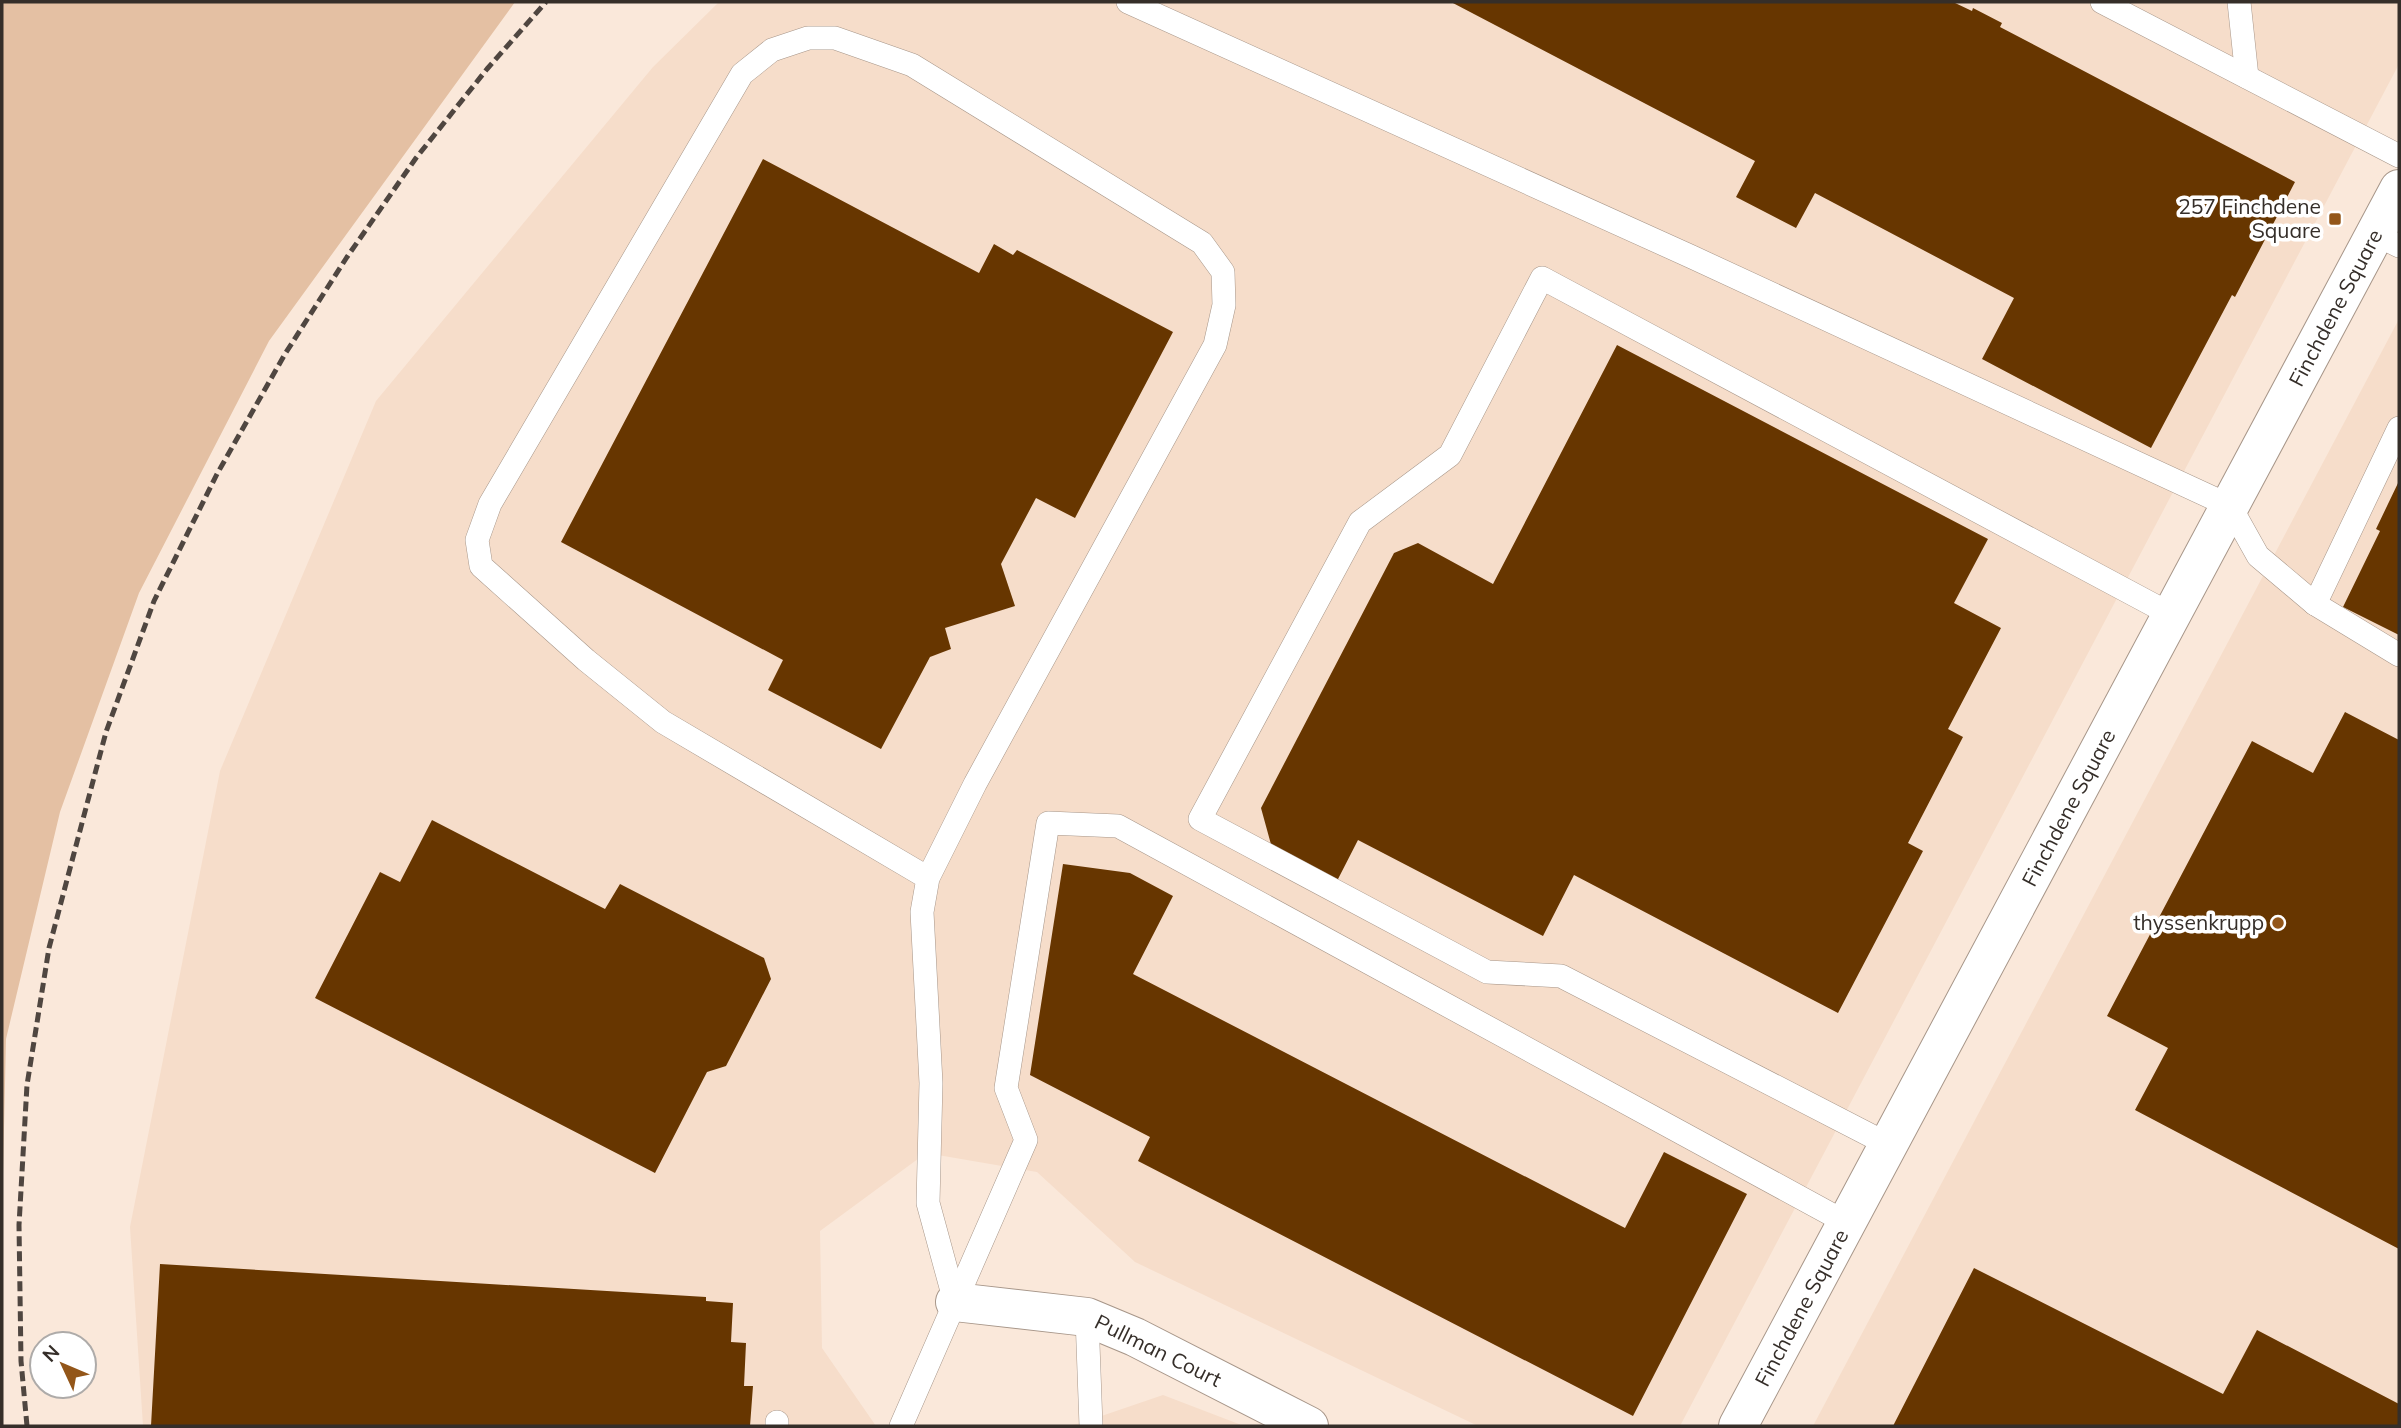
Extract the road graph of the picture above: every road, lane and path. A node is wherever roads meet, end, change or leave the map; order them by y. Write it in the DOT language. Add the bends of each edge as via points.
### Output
graph roads {
  1 [pos="1128,2"];
  2 [pos="2102,2"];
  3 [pos="2239,2"];
  4 [pos="2248,78"];
  5 [pos="2399,156"];
  6 [pos="2399,189"];
  7 [pos="2387,240"];
  8 [pos="2399,428"];
  9 [pos="2230,506"];
  10 [pos="2315,604"];
  11 [pos="2172,615"];
  12 [pos="2399,654"];
  13 [pos="928,878"];
  14 [pos="1889,1145"];
  15 [pos="1847,1223"];
  16 [pos="955,1302"];
  17 [pos="1087,1317"];
  18 [pos="901,1426"];
  19 [pos="1091,1426"];
  20 [pos="1309,1426"];
  21 [pos="1738,1426"];
  1 -- 9 [label="lane"];
  2 -- 4 [label="lane"];
  3 -- 4 [label="lane"];
  4 -- 5 [label="lane"];
  6 -- 7 [label="street, Finchdene Square"];
  7 -- 9 [label="street, Finchdene Square"];
  8 -- 10 [label="lane"];
  9 -- 10 [label="lane" via="2258,556"];
  9 -- 11 [label="street, Finchdene Square"];
  10 -- 12 [label="lane"];
  11 -- 14 [label="street, Finchdene Square"];
  11 -- 14 [label="lane" via="1542,278 1450,455 1360,522 1200,818 1487,972 1561,976"];
  13 -- 13 [label="lane" via="1216,345 1224,304 1223,272 1202,243 912,65 835,38 808,38 772,50 742,74 490,504 477,540 481,566 663,722"];
  13 -- 16 [label="lane" via="922,912 931,1083 928,1203"];
  14 -- 15 [label="street, Finchdene Square"];
  15 -- 16 [label="lane" via="1118,826 1048,823 1006,1088 1026,1140"];
  15 -- 21 [label="street, Finchdene Square"];
  16 -- 17 [label="street, Pullman Court"];
  16 -- 18 [label="lane"];
  17 -- 19 [label="lane"];
  17 -- 20 [label="street, Pullman Court"];
}
